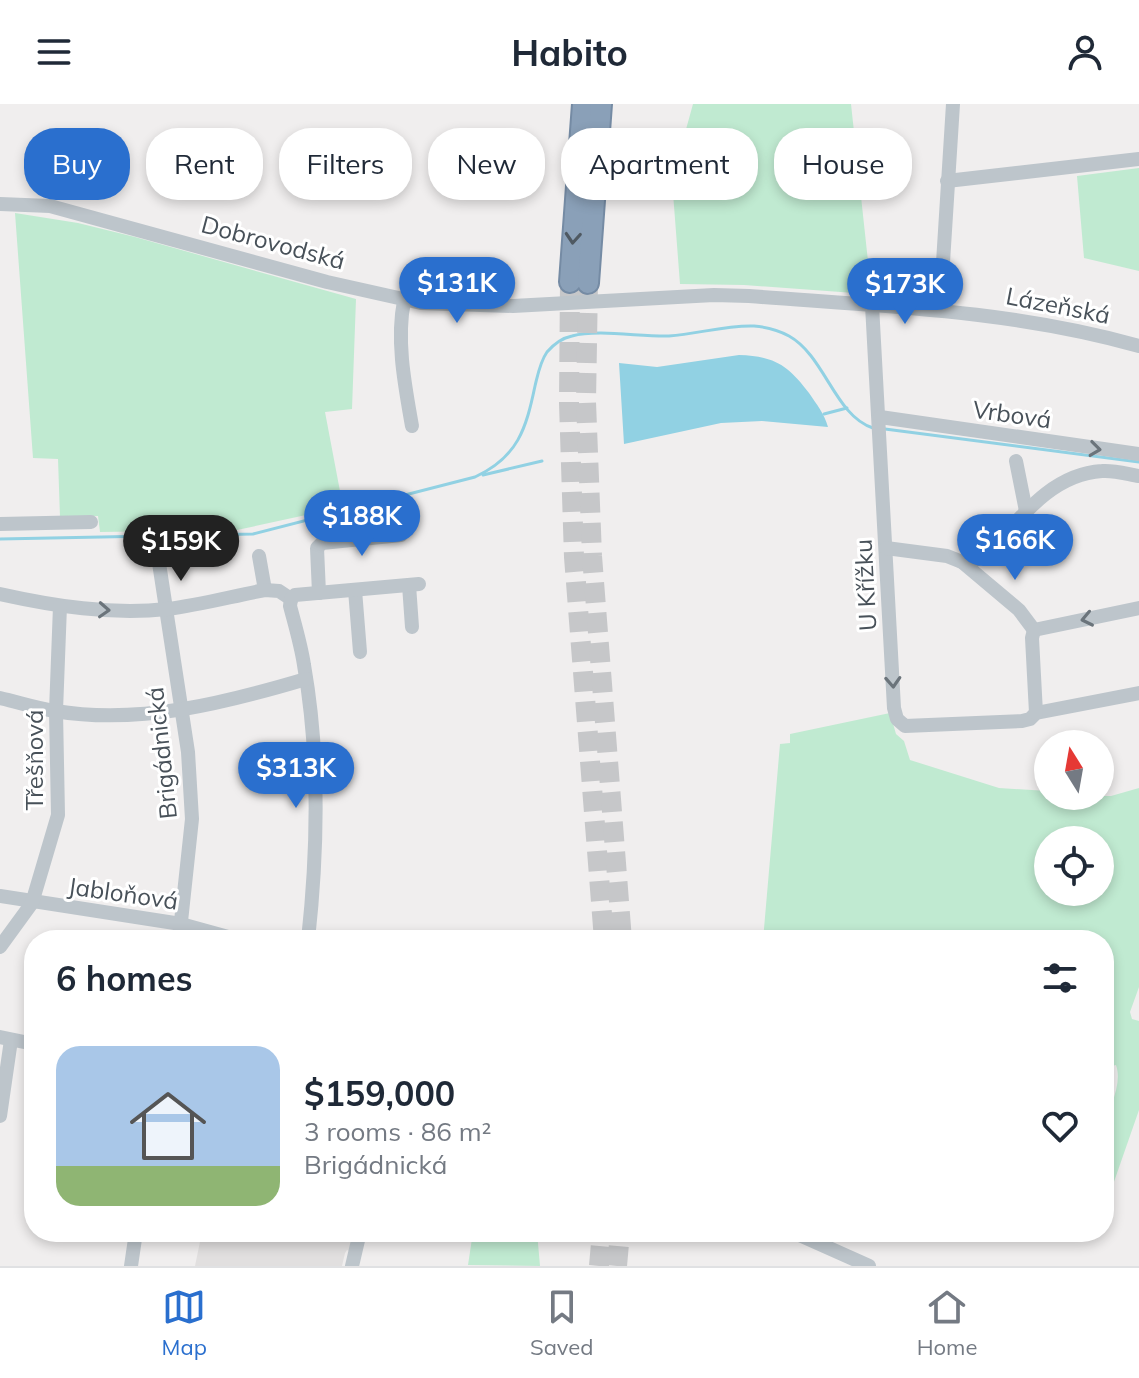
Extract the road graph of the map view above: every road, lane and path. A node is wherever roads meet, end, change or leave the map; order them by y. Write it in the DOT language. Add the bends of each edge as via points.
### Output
graph roads {
  1 [pos="583,104"];
  2 [pos="601,104"];
  3 [pos="953,104"];
  4 [pos="1139,159"];
  5 [pos="947,181"];
  6 [pos="0,204"];
  7 [pos="403,305"];
  8 [pos="872,305"];
  9 [pos="940,310"];
  10 [pos="1139,346"];
  11 [pos="880,418"];
  12 [pos="412,426"];
  13 [pos="1139,454"];
  14 [pos="1016,461"];
  15 [pos="1139,476"];
  16 [pos="1026,511"];
  17 [pos="91,522"];
  18 [pos="0,524"];
  19 [pos="401,535"];
  20 [pos="886,548"];
  21 [pos="259,556"];
  22 [pos="962,562"];
  23 [pos="159,563"];
  24 [pos="355,590"];
  25 [pos="278,593"];
  26 [pos="319,593"];
  27 [pos="0,594"];
  28 [pos="60,606"];
  29 [pos="1139,608"];
  30 [pos="166,609"];
  31 [pos="412,627"];
  32 [pos="1034,630"];
  33 [pos="360,652"];
  34 [pos="306,679"];
  35 [pos="1139,693"];
  36 [pos="0,698"];
  37 [pos="182,710"];
  38 [pos="56,711"];
  39 [pos="1036,713"];
  40 [pos="0,896"];
  41 [pos="32,903"];
  42 [pos="181,924"];
  43 [pos="180,930"];
  44 [pos="203,930"];
  45 [pos="309,930"];
  46 [pos="0,947"];
  47 [pos="5,1038"];
  48 [pos="0,1116"];
  49 [pos="135,1242"];
  50 [pos="358,1242"];
  51 [pos="815,1242"];
  52 [pos="131,1266"];
  53 [pos="352,1266"];
  54 [pos="869,1266"];
  1 -- 2 [label="highway, one-way" via="579,282"];
  3 -- 5 [label="street"];
  4 -- 5 [label="street"];
  5 -- 9 [label="street"];
  6 -- 7 [label="street, Dobrovodská" via="50,206"];
  7 -- 8 [label="street, Dobrovodská" via="506,306 714,295"];
  7 -- 12 [label="street" via="403,368"];
  8 -- 9 [label="street, Lázeňská"];
  8 -- 11 [label="street, U Křížku"];
  9 -- 10 [label="street, Lázeňská" via="1094,333"];
  11 -- 13 [label="street, Vrbová, one-way"];
  11 -- 20 [label="street, U Křížku"];
  14 -- 16 [label="street"];
  15 -- 16 [label="street" via="1104,471 1075,475"];
  16 -- 22 [label="street" via="989,552"];
  17 -- 18 [label="street"];
  19 -- 26 [label="street" via="322,543 317,548"];
  20 -- 22 [label="street"];
  20 -- 39 [label="street, U Křížku, one-way" via="897,719 905,726 919,726 1022,721"];
  21 -- 25 [label="street"];
  22 -- 32 [label="street" via="1019,610"];
  23 -- 30 [label="street, Brigádnická"];
  24 -- 26 [label="street"];
  24 -- 31 [label="street" via="414,585"];
  24 -- 33 [label="street"];
  25 -- 26 [label="street"];
  25 -- 30 [label="street"];
  25 -- 34 [label="street" via="290,606"];
  27 -- 28 [label="street"];
  28 -- 30 [label="street, one-way"];
  28 -- 38 [label="street, Třešňová"];
  29 -- 32 [label="street, one-way"];
  30 -- 37 [label="street, Brigádnická"];
  32 -- 39 [label="street"];
  34 -- 37 [label="street"];
  34 -- 45 [label="street" via="315,799"];
  35 -- 39 [label="street, U Křížku"];
  36 -- 38 [label="street"];
  37 -- 38 [label="street" via="123,715"];
  37 -- 42 [label="street, Brigádnická" via="192,819"];
  38 -- 41 [label="street, Třešňová" via="58,815"];
  40 -- 41 [label="street, Jabloňová"];
  41 -- 42 [label="street, Jabloňová"];
  41 -- 46 [label="street, Třešňová"];
  42 -- 43 [label="street, Brigádnická"];
  42 -- 44 [label="street, Jabloňová"];
  47 -- 48 [label="street"];
  49 -- 52 [label="street"];
  50 -- 53 [label="street"];
  51 -- 54 [label="street"];
}
